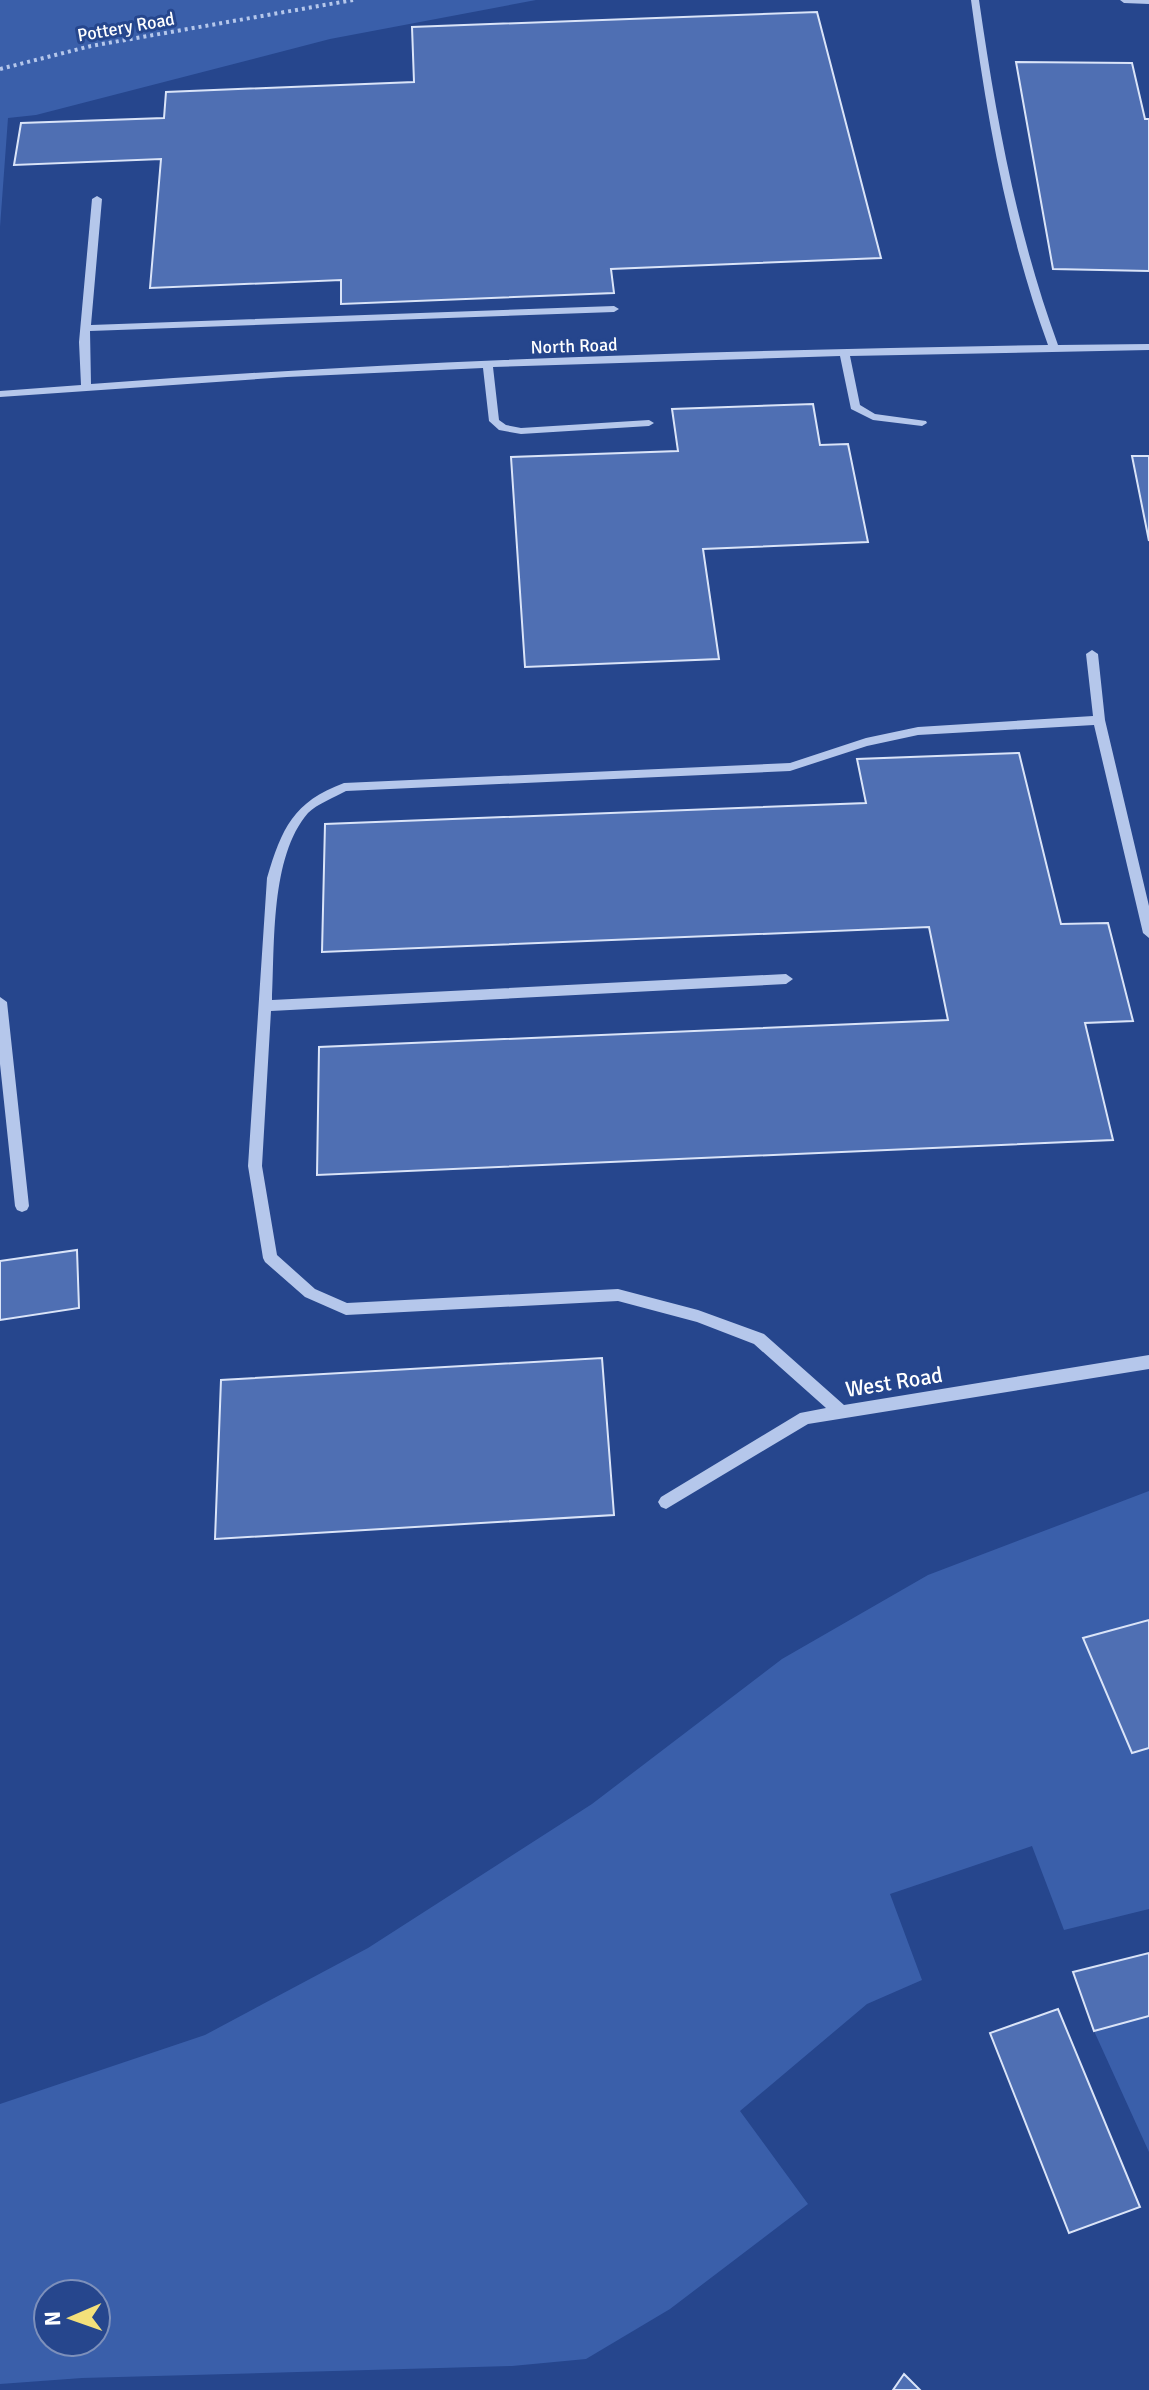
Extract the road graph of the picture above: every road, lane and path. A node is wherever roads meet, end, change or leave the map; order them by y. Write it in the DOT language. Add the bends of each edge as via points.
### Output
graph roads {
  1 [pos="353,0"];
  2 [pos="975,0"];
  3 [pos="1124,0"];
  4 [pos="1149,1"];
  5 [pos="0,69"];
  6 [pos="97,199"];
  7 [pos="614,309"];
  8 [pos="86,328"];
  9 [pos="1149,347"];
  10 [pos="1054,349"];
  11 [pos="844,351"];
  12 [pos="488,366"];
  13 [pos="86,387"];
  14 [pos="0,394"];
  15 [pos="649,423"];
  16 [pos="922,423"];
  17 [pos="1092,654"];
  18 [pos="1099,720"];
  19 [pos="1149,933"];
  20 [pos="786,979"];
  21 [pos="0,1002"];
  22 [pos="265,1006"];
  23 [pos="22,1206"];
  24 [pos="1149,1362"];
  25 [pos="843,1413"];
  26 [pos="666,1502"];
  1 -- 5 [label="path, Pottery Road" via="91,46"];
  2 -- 10 [label="street" via="987,91 1031,291"];
  3 -- 4 [label="street"];
  6 -- 8 [label="street"];
  7 -- 8 [label="street"];
  8 -- 13 [label="street"];
  9 -- 10 [label="street, North Road"];
  10 -- 11 [label="street, North Road"];
  11 -- 12 [label="street, North Road"];
  11 -- 16 [label="street" via="855,407 873,417"];
  12 -- 13 [label="street, North Road"];
  12 -- 15 [label="street" via="494,421 503,428"];
  13 -- 14 [label="street, North Road"];
  17 -- 18 [label="street"];
  18 -- 19 [label="street"];
  18 -- 22 [label="street" via="918,731 790,767 344,787 305,808 283,844 273,878"];
  20 -- 22 [label="street"];
  21 -- 23 [label="street"];
  22 -- 25 [label="street" via="255,1166 270,1258 310,1293 346,1309 618,1295 759,1339"];
  24 -- 25 [label="street, West Road"];
  25 -- 26 [label="street, West Road" via="805,1418"];
}
